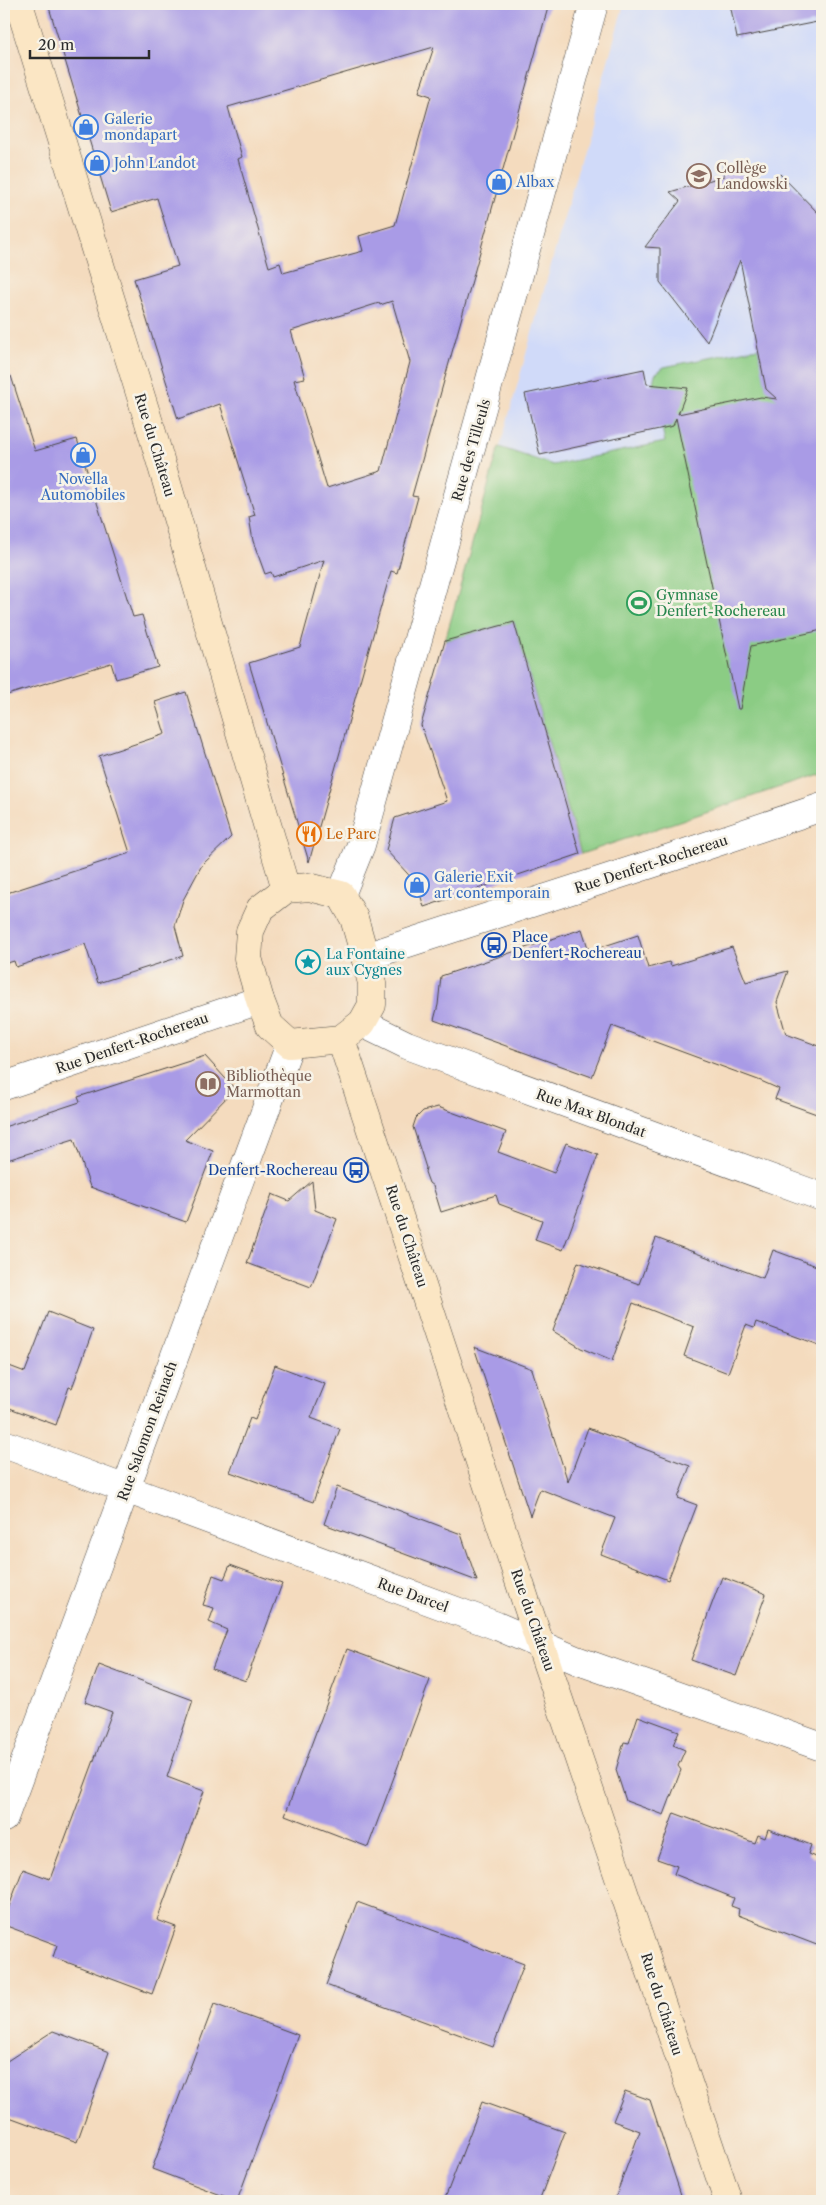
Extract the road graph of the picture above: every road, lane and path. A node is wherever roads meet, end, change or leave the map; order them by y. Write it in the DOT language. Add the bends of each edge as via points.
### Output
graph roads {
  1 [pos="19,4"];
  2 [pos="594,4"];
  3 [pos="822,806"];
  4 [pos="286,889"];
  5 [pos="341,895"];
  6 [pos="365,957"];
  7 [pos="260,1000"];
  8 [pos="352,1031"];
  9 [pos="290,1044"];
  10 [pos="4,1086"];
  11 [pos="822,1197"];
  12 [pos="4,1444"];
  13 [pos="124,1488"];
  14 [pos="542,1647"];
  15 [pos="822,1747"];
  16 [pos="4,1818"];
  17 [pos="728,2201"];
  1 -- 4 [label="main road, Rue du Château" via="151,429"];
  2 -- 5 [label="street, Rue des Tilleuls" via="363,835"];
  3 -- 6 [label="street, Rue Denfert-Rochereau"];
  4 -- 5 [label="main road" via="309,887"];
  4 -- 7 [label="main road" via="260,910 250,931 248,958"];
  5 -- 6 [label="main road" via="354,918"];
  6 -- 8 [label="main road" via="372,983 372,1005"];
  7 -- 9 [label="main road" via="270,1026"];
  7 -- 10 [label="street, Rue Denfert-Rochereau"];
  8 -- 9 [label="main road"];
  8 -- 11 [label="street, Rue Max Blondat" via="407,1045"];
  8 -- 14 [label="main road, Rue du Château"];
  9 -- 13 [label="street, Rue Salomon Reinach"];
  12 -- 13 [label="street, Rue Darcel"];
  13 -- 14 [label="street, Rue Darcel" via="497,1626"];
  13 -- 16 [label="street, Rue Salomon Reinach"];
  14 -- 15 [label="street, Rue Darcel"];
  14 -- 17 [label="main road, Rue du Château"];
}
